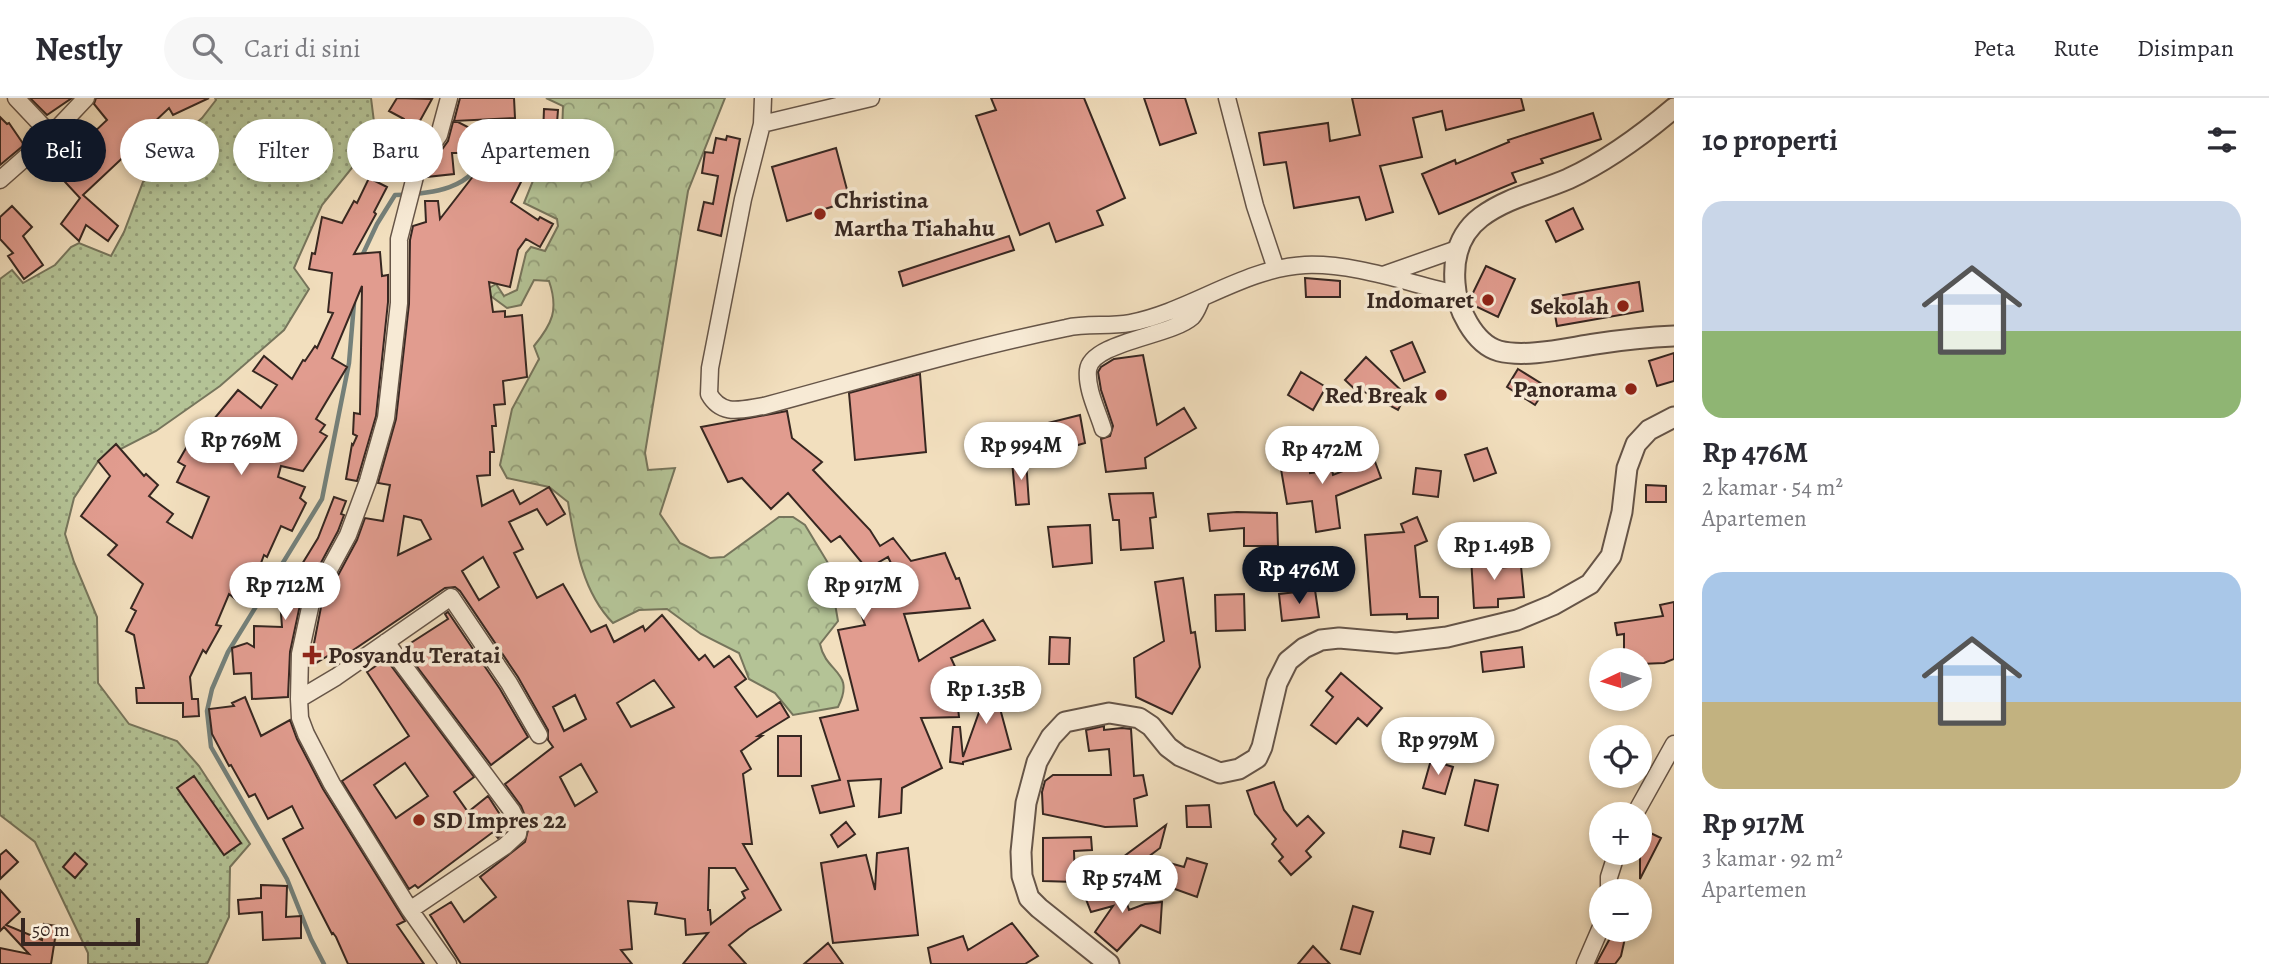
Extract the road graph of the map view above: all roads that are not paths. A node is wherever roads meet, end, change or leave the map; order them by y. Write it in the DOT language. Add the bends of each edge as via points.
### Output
graph roads {
  1 [pos="16,98"];
  2 [pos="86,98"];
  3 [pos="449,98"];
  4 [pos="763,98"];
  5 [pos="871,98"];
  6 [pos="1227,98"];
  7 [pos="1674,108"];
  8 [pos="36,119"];
  9 [pos="66,119"];
  10 [pos="762,124"];
  11 [pos="21,161"];
  12 [pos="0,180"];
  13 [pos="1457,249"];
  14 [pos="1276,269"];
  15 [pos="1383,275"];
  16 [pos="1456,294"];
  17 [pos="1202,298"];
  18 [pos="1674,336"];
  19 [pos="1674,417"];
  20 [pos="1104,429"];
  21 [pos="386,642"];
  22 [pos="299,699"];
  23 [pos="539,735"];
  24 [pos="1674,744"];
  25 [pos="1642,802"];
  26 [pos="410,910"];
  27 [pos="1595,942"];
  28 [pos="448,964"];
  29 [pos="1109,964"];
  30 [pos="1585,964"];
  1 -- 8 [label="street"];
  2 -- 9 [label="street"];
  3 -- 22 [label="street" via="439,135 418,165 399,239 399,303 386,418 348,536 311,603 300,654"];
  4 -- 10 [label="street"];
  5 -- 10 [label="street"];
  6 -- 14 [label="street"];
  7 -- 13 [label="street" via="1599,164 1503,202 1470,226"];
  10 -- 17 [label="street" via="709,377 709,394 719,408 764,406 1071,327 1129,324"];
  11 -- 12 [label="street"];
  13 -- 15 [label="street"];
  13 -- 16 [label="street"];
  14 -- 15 [label="street" via="1328,266"];
  14 -- 17 [label="street"];
  15 -- 16 [label="street"];
  16 -- 18 [label="street" via="1471,327 1484,343 1499,351 1549,351"];
  17 -- 20 [label="street" via="1194,315 1179,326 1096,356 1088,369"];
  19 -- 29 [label="street" via="1649,430 1636,444 1627,468 1611,556 1590,583 1553,606 1517,620 1447,637 1396,643 1339,638 1304,648 1288,662 1277,683 1257,758 1239,769 1215,771 1180,756 1146,722 1124,714 1072,719 1060,726 1037,762 1026,803 1022,881 1039,908"];
  21 -- 22 [label="street"];
  21 -- 23 [label="street" via="451,597"];
  21 -- 26 [label="street" via="519,825 518,834 505,846"];
  22 -- 26 [label="street" via="306,734 332,784"];
  24 -- 25 [label="street"];
  26 -- 28 [label="street"];
  27 -- 30 [label="street"];
}
